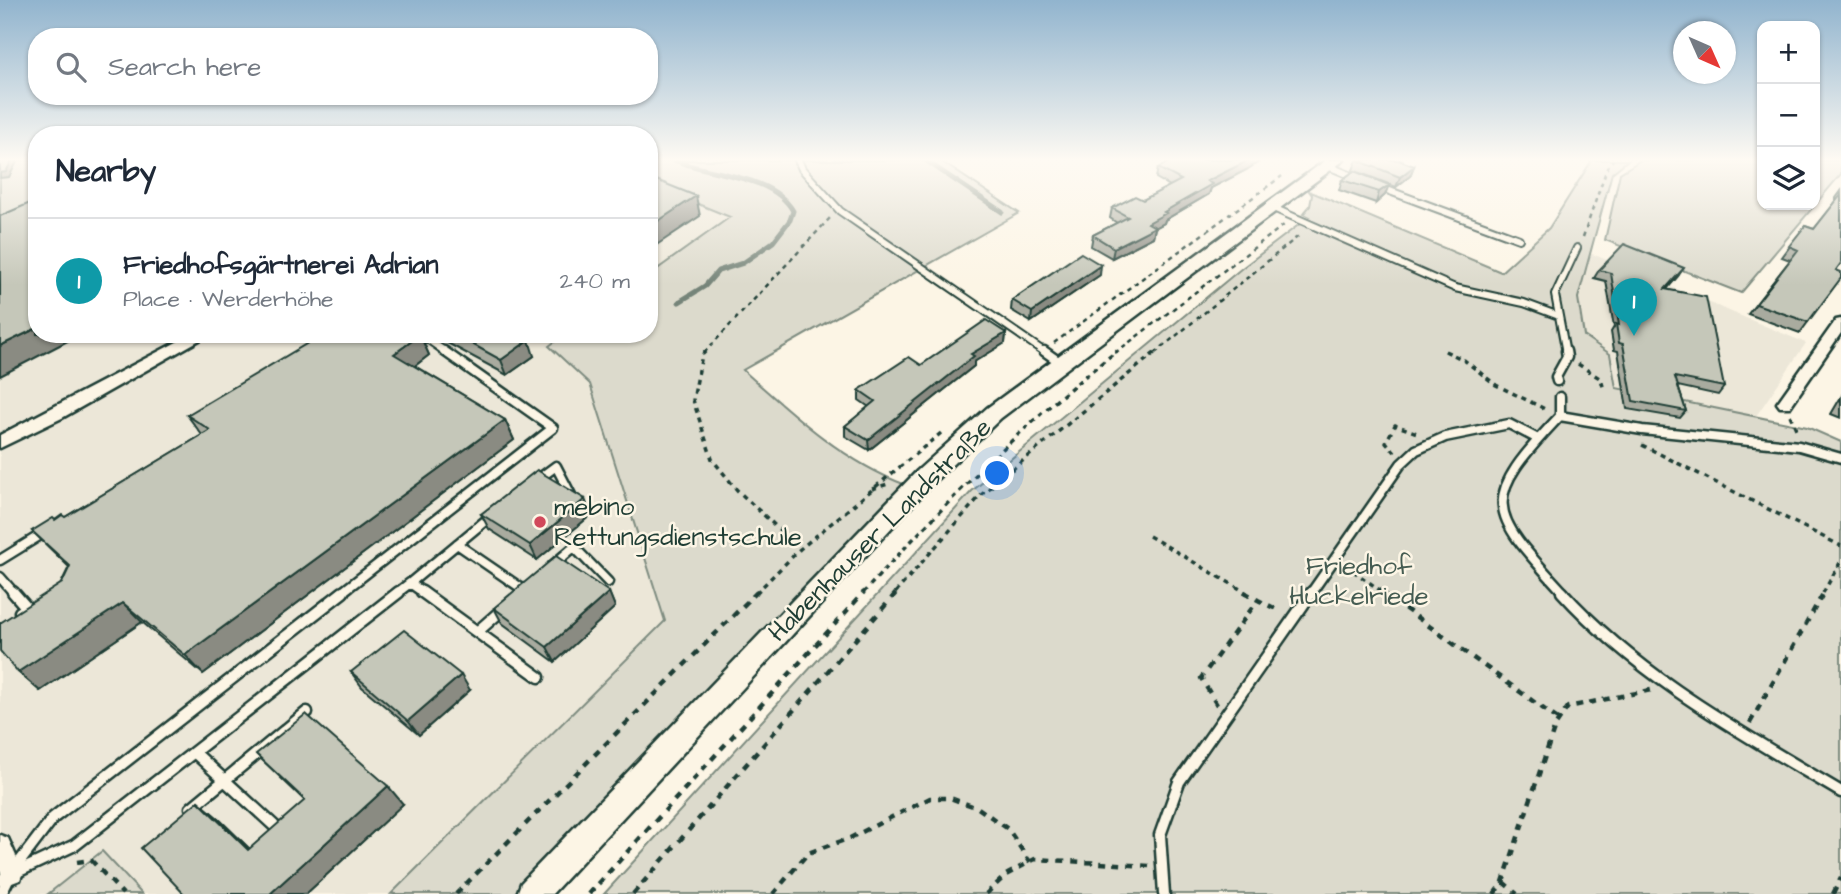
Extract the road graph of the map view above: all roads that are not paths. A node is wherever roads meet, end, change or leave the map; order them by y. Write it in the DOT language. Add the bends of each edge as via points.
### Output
graph roads {
  1 [pos="832,202"];
  2 [pos="1279,202"];
  3 [pos="1415,202"];
  4 [pos="1272,207"];
  5 [pos="1520,239"];
  6 [pos="1577,248"];
  7 [pos="1559,316"];
  8 [pos="1841,323"];
  9 [pos="187,343"];
  10 [pos="433,343"];
  11 [pos="1061,363"];
  12 [pos="1557,381"];
  13 [pos="1560,397"];
  14 [pos="1785,403"];
  15 [pos="1560,416"];
  16 [pos="1538,439"];
  17 [pos="0,442"];
  18 [pos="1841,458"];
  19 [pos="526,489"];
  20 [pos="571,495"];
  21 [pos="497,512"];
  22 [pos="59,524"];
  23 [pos="457,544"];
  24 [pos="0,560"];
  25 [pos="544,573"];
  26 [pos="0,577"];
  27 [pos="534,581"];
  28 [pos="608,582"];
  29 [pos="410,583"];
  30 [pos="524,590"];
  31 [pos="9,619"];
  32 [pos="477,632"];
  33 [pos="539,677"];
  34 [pos="307,712"];
  35 [pos="194,752"];
  36 [pos="225,781"];
  37 [pos="1841,793"];
  38 [pos="183,815"];
  39 [pos="282,834"];
  40 [pos="0,847"];
  41 [pos="6,876"];
  42 [pos="1,894"];
  43 [pos="533,894"];
  44 [pos="1164,894"];
  1 -- 11 [label="lane"];
  2 -- 4 [label="street, Habenhauser Landstraße"];
  3 -- 5 [label="lane"];
  4 -- 7 [label="lane" via="1455,288"];
  4 -- 11 [label="street, Habenhauser Landstraße"];
  6 -- 7 [label="lane" via="1555,295"];
  7 -- 12 [label="lane" via="1567,356"];
  8 -- 14 [label="street"];
  9 -- 17 [label="street"];
  10 -- 41 [label="lane" via="552,428 53,818"];
  11 -- 43 [label="street, Habenhauser Landstraße" via="994,413 925,477"];
  13 -- 15 [label="lane"];
  15 -- 16 [label="lane"];
  15 -- 18 [label="lane" via="1617,428 1805,449"];
  16 -- 37 [label="lane" via="1516,462 1505,484 1502,513 1521,547 1628,655"];
  16 -- 44 [label="lane" via="1509,424 1445,437 1416,450 1406,460 1179,782 1160,835"];
  19 -- 20 [label="lane" via="556,466"];
  21 -- 23 [label="lane"];
  22 -- 24 [label="lane"];
  23 -- 29 [label="lane"];
  23 -- 30 [label="lane"];
  25 -- 28 [label="lane" via="574,547"];
  26 -- 31 [label="lane" via="27,608"];
  27 -- 30 [label="lane"];
  29 -- 32 [label="lane"];
  29 -- 35 [label="lane"];
  30 -- 32 [label="lane"];
  32 -- 33 [label="lane"];
  34 -- 36 [label="lane"];
  35 -- 36 [label="lane"];
  35 -- 41 [label="lane" via="75,845"];
  36 -- 38 [label="lane"];
  36 -- 39 [label="lane"];
  40 -- 41 [label="street"];
  41 -- 42 [label="lane"];
}
